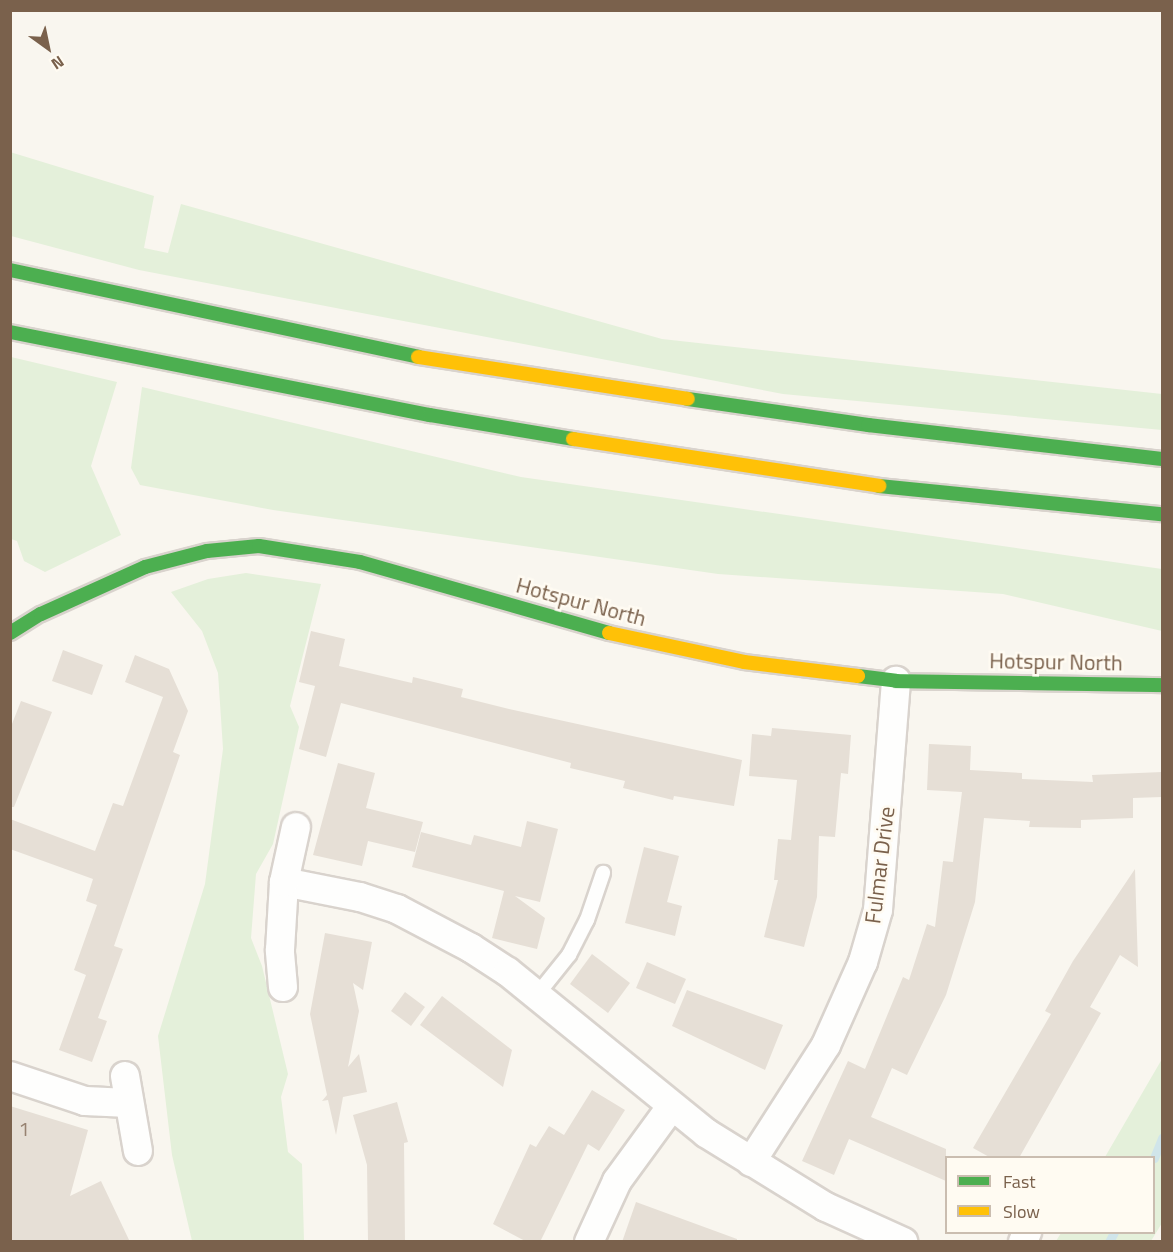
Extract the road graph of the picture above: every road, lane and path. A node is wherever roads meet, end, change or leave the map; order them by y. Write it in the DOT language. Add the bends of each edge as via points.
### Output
graph roads {
  1 [pos="10,270"];
  2 [pos="10,332"];
  3 [pos="1162,459"];
  4 [pos="1162,514"];
  5 [pos="12,627"];
  6 [pos="896,681"];
  7 [pos="1162,685"];
  8 [pos="296,827"];
  9 [pos="603,873"];
  10 [pos="284,882"];
  11 [pos="283,987"];
  12 [pos="536,996"];
  13 [pos="10,1076"];
  14 [pos="671,1107"];
  15 [pos="138,1151"];
  16 [pos="751,1162"];
  17 [pos="589,1242"];
  18 [pos="903,1242"];
  1 -- 3 [label="main road" via="445,363 868,425"];
  2 -- 4 [label="main road" via="430,415 844,483"];
  5 -- 6 [label="main road, Hotspur North" via="154,564 237,547 290,548 360,562 669,646 788,668"];
  6 -- 7 [label="main road, Hotspur North"];
  6 -- 16 [label="street, Fulmar Drive" via="878,910 862,962 825,1045"];
  8 -- 10 [label="street"];
  9 -- 12 [label="lane" via="573,947"];
  10 -- 11 [label="street" via="280,950"];
  10 -- 12 [label="street" via="360,897 429,924 471,948"];
  12 -- 14 [label="street"];
  13 -- 15 [label="street" via="85,1101 127,1089"];
  14 -- 16 [label="street"];
  14 -- 17 [label="street" via="617,1181"];
  16 -- 18 [label="street" via="826,1207"];
}
